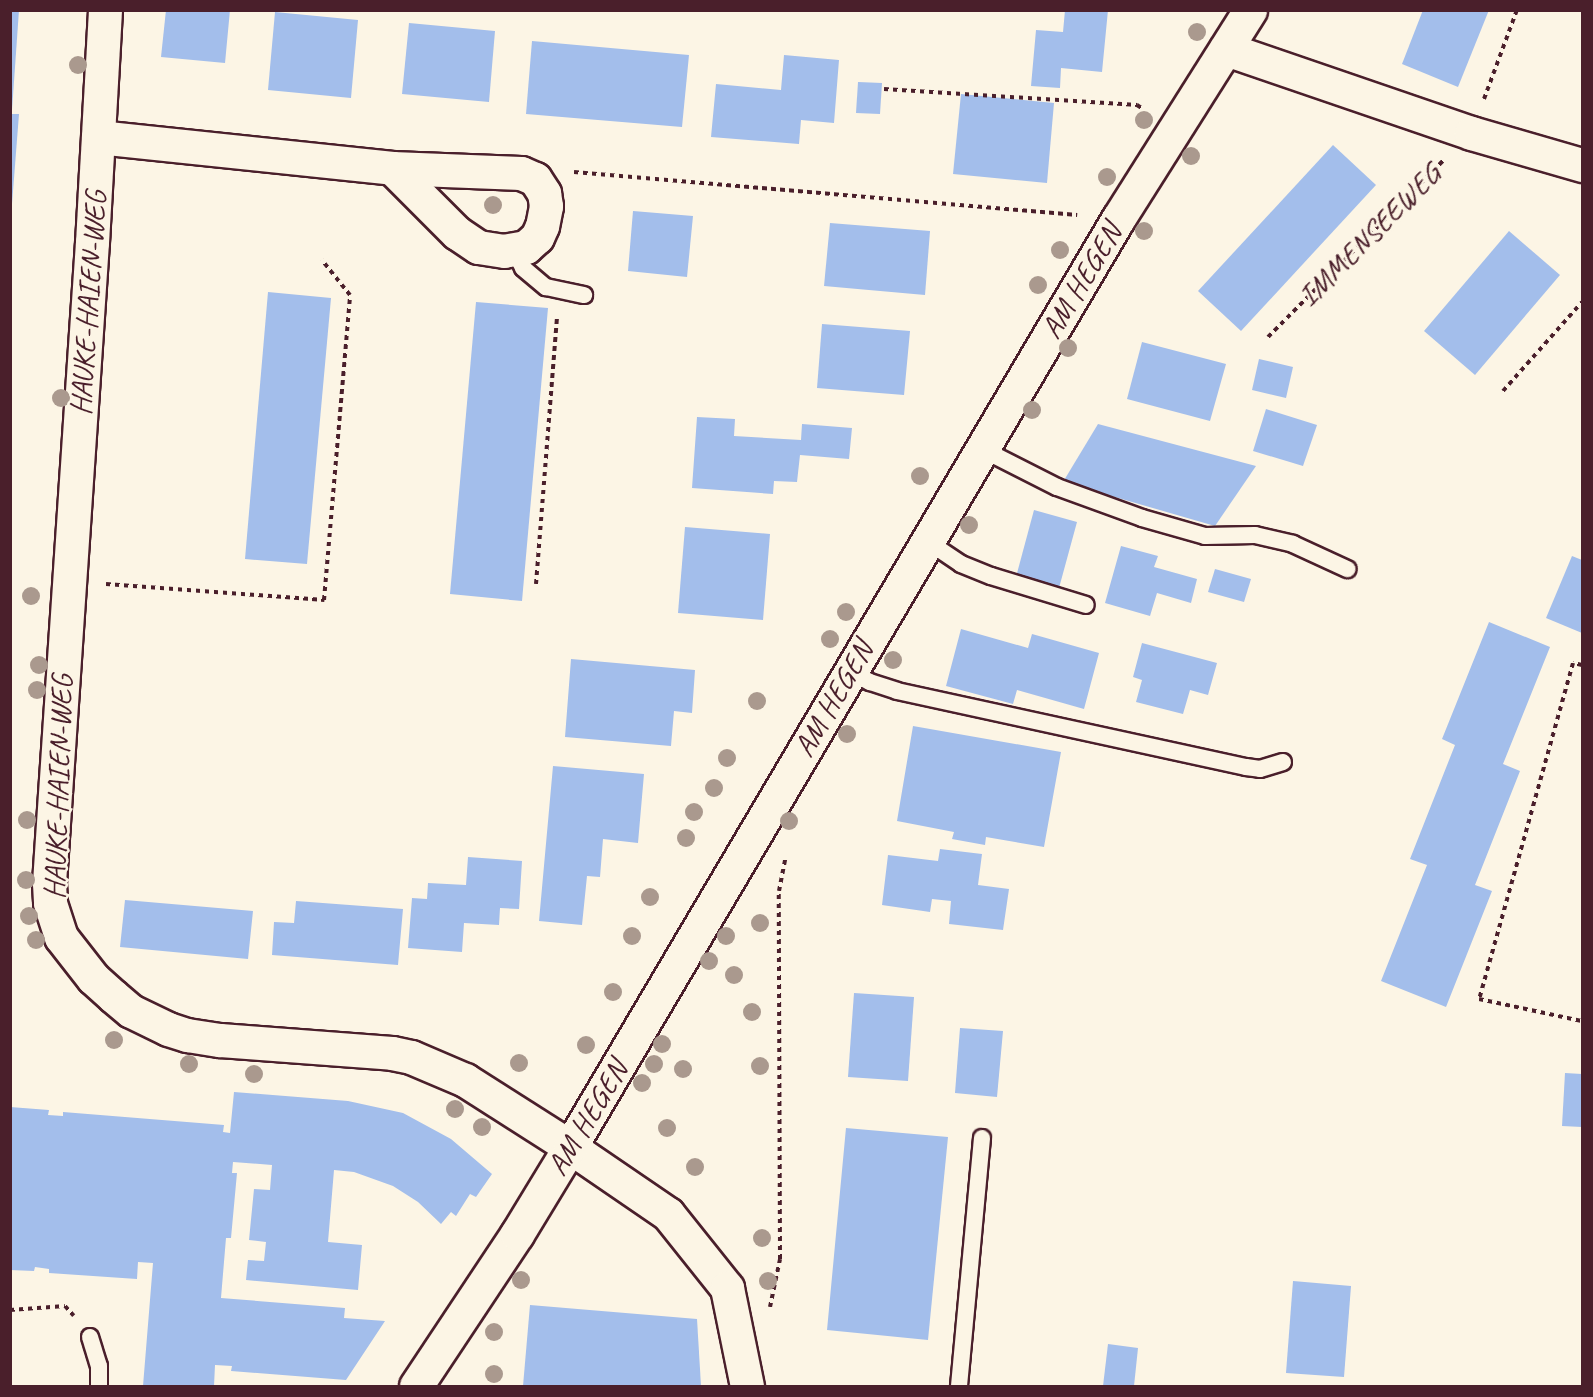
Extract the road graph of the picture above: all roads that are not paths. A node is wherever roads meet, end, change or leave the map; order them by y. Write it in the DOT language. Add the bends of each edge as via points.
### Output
graph roads {
  1 [pos="105,10"];
  2 [pos="1250,10"];
  3 [pos="1226,49"];
  4 [pos="98,137"];
  5 [pos="1582,165"];
  6 [pos="393,168"];
  7 [pos="514,250"];
  8 [pos="584,295"];
  9 [pos="982,449"];
  10 [pos="927,541"];
  11 [pos="1347,569"];
  12 [pos="1086,605"];
  13 [pos="850,671"];
  14 [pos="1283,762"];
  15 [pos="982,1138"];
  16 [pos="570,1147"];
  17 [pos="90,1336"];
  18 [pos="99,1386"];
  19 [pos="416,1386"];
  20 [pos="747,1386"];
  21 [pos="959,1386"];
  1 -- 4 [label="street, HAUKE-HAIEN-WEG"];
  2 -- 3 [label="street, AM HEGEN"];
  3 -- 5 [label="street, IMMENSEEWEG" via="1471,133"];
  3 -- 9 [label="street, AM HEGEN" via="1118,219"];
  4 -- 6 [label="street"];
  4 -- 16 [label="street, HAUKE-HAIEN-WEG" via="50,903 61,937 93,978 131,1011 159,1025 187,1035 411,1057 465,1080"];
  6 -- 7 [label="street" via="458,233 489,251"];
  6 -- 7 [label="street" via="521,172 535,179 544,193 546,206 542,226 526,247"];
  7 -- 8 [label="lane" via="523,268 538,282 554,290"];
  9 -- 10 [label="street, AM HEGEN"];
  9 -- 11 [label="lane" via="1057,487 1142,518 1205,536 1255,535 1293,544"];
  10 -- 12 [label="lane" via="961,564"];
  10 -- 13 [label="street, AM HEGEN"];
  13 -- 14 [label="lane" via="897,691 1246,767 1260,769"];
  13 -- 16 [label="street, AM HEGEN"];
  15 -- 21 [label="lane"];
  16 -- 19 [label="street, AM HEGEN"];
  16 -- 20 [label="street, HAUKE-HAIEN-WEG" via="668,1214 727,1288"];
  17 -- 18 [label="lane" via="99,1366"];
}
